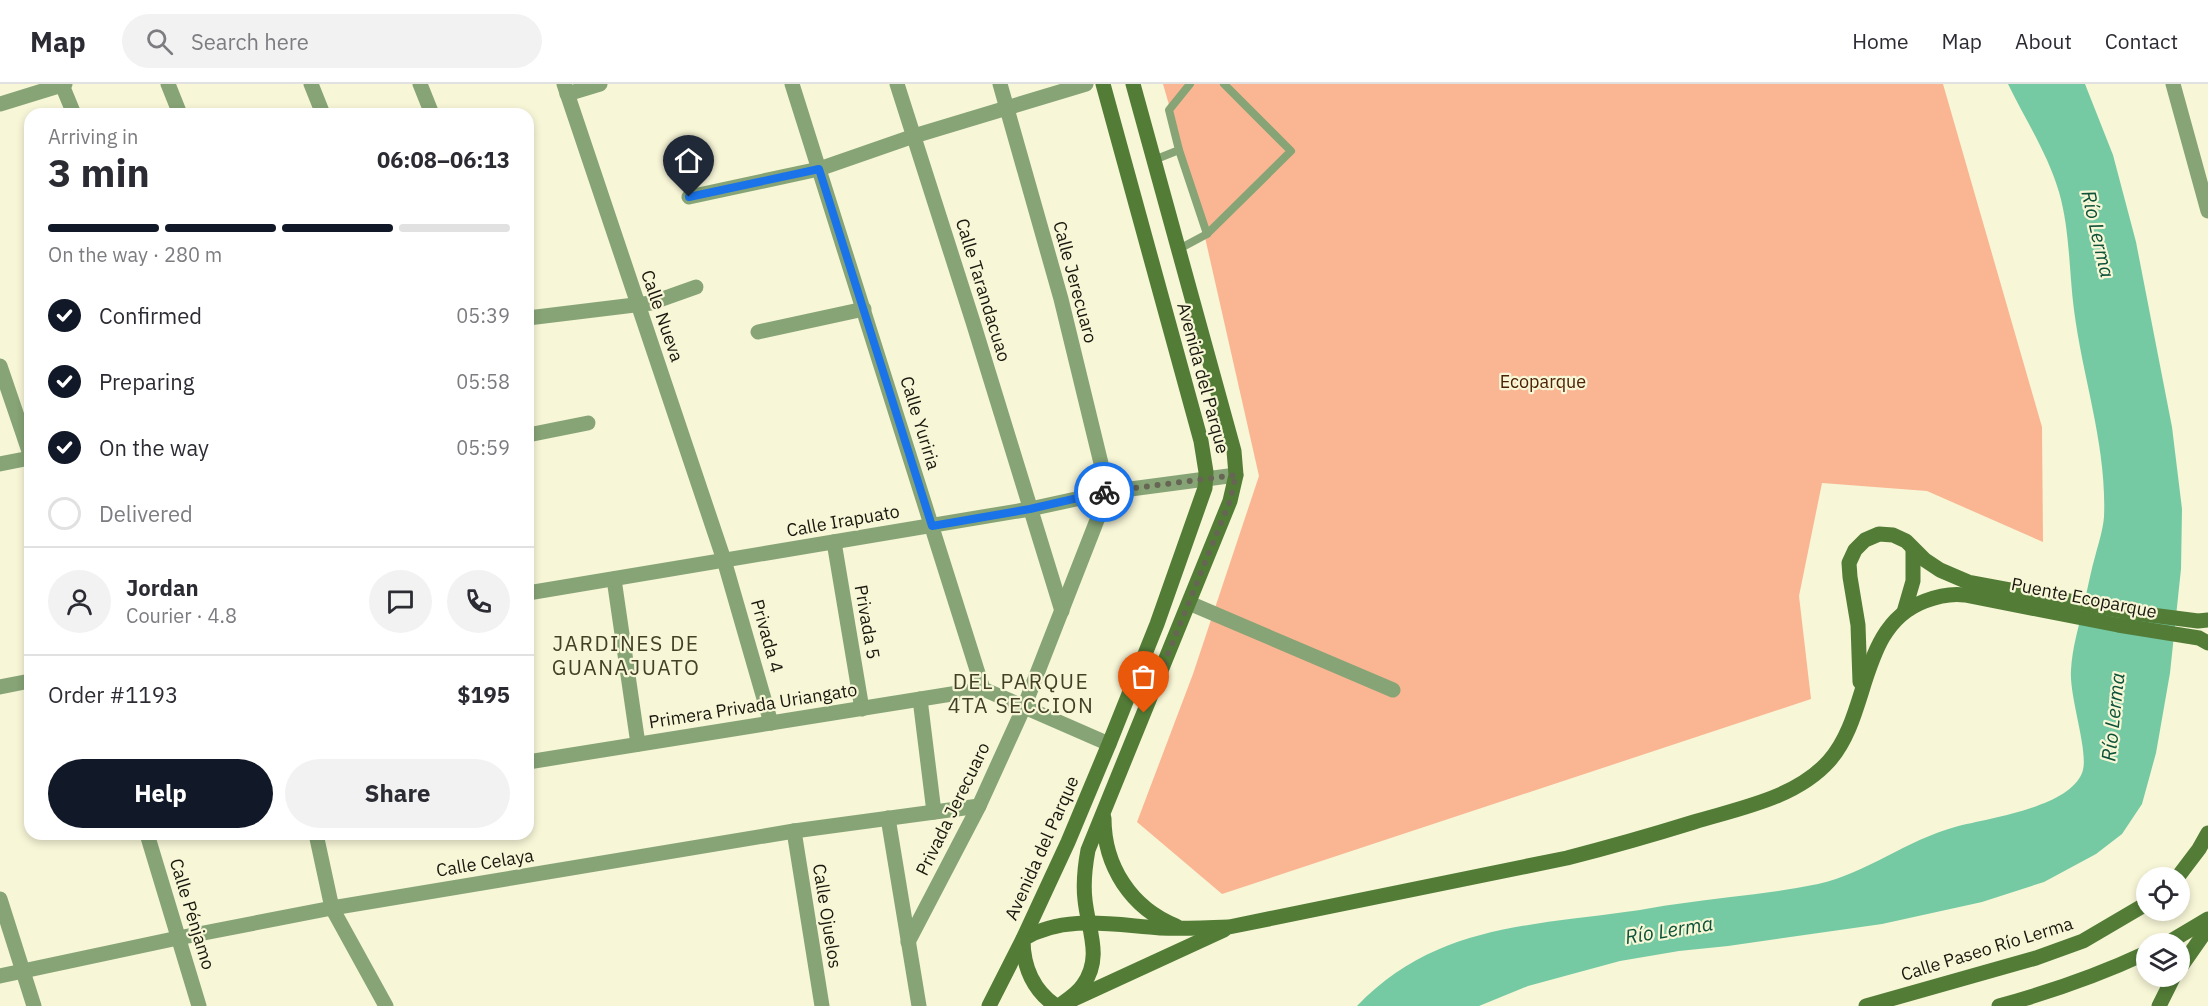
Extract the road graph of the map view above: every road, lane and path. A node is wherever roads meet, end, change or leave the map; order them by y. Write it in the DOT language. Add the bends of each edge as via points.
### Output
graph roads {
  1 [pos="168,84"];
  2 [pos="311,84"];
  3 [pos="420,84"];
  4 [pos="600,84"];
  5 [pos="792,84"];
  6 [pos="897,84"];
  7 [pos="1000,84"];
  8 [pos="1086,84"];
  9 [pos="1102,84"];
  10 [pos="1133,84"];
  11 [pos="1190,84"];
  12 [pos="1224,84"];
  13 [pos="2173,84"];
  14 [pos="64,85"];
  15 [pos="565,89"];
  16 [pos="0,104"];
  17 [pos="72,108"];
  18 [pos="178,108"];
  19 [pos="321,108"];
  20 [pos="430,108"];
  21 [pos="1007,108"];
  22 [pos="914,136"];
  23 [pos="1179,150"];
  24 [pos="1154,160"];
  25 [pos="819,169"];
  26 [pos="689,197"];
  27 [pos="2208,211"];
  28 [pos="1207,234"];
  29 [pos="1179,249"];
  30 [pos="696,287"];
  31 [pos="638,305"];
  32 [pos="864,309"];
  33 [pos="534,317"];
  34 [pos="758,332"];
  35 [pos="0,366"];
  36 [pos="588,423"];
  37 [pos="534,434"];
  38 [pos="24,438"];
  39 [pos="24,458"];
  40 [pos="0,464"];
  41 [pos="1236,475"];
  42 [pos="1206,480"];
  43 [pos="1108,492"];
  44 [pos="1030,509"];
  45 [pos="932,526"];
  46 [pos="834,542"];
  47 [pos="1913,549"];
  48 [pos="724,560"];
  49 [pos="614,579"];
  50 [pos="534,592"];
  51 [pos="1189,603"];
  52 [pos="1062,611"];
  53 [pos="1904,612"];
  54 [pos="2203,620"];
  55 [pos="1858,625"];
  56 [pos="1886,632"];
  57 [pos="2203,640"];
  58 [pos="24,682"];
  59 [pos="0,687"];
  60 [pos="983,689"];
  61 [pos="1393,690"];
  62 [pos="920,699"];
  63 [pos="1860,699"];
  64 [pos="1024,707"];
  65 [pos="862,709"];
  66 [pos="771,723"];
  67 [pos="638,744"];
  68 [pos="1109,744"];
  69 [pos="534,761"];
  70 [pos="979,806"];
  71 [pos="934,812"];
  72 [pos="1104,812"];
  73 [pos="888,818"];
  74 [pos="794,831"];
  75 [pos="2208,833"];
  76 [pos="149,840"];
  77 [pos="317,840"];
  78 [pos="2185,867"];
  79 [pos="0,898"];
  80 [pos="332,908"];
  81 [pos="2136,910"];
  82 [pos="2208,919"];
  83 [pos="1089,923"];
  84 [pos="1229,927"];
  85 [pos="2208,928"];
  86 [pos="1184,929"];
  87 [pos="2184,933"];
  88 [pos="178,938"];
  89 [pos="1023,939"];
  90 [pos="908,942"];
  91 [pos="2190,954"];
  92 [pos="2136,958"];
  93 [pos="23,973"];
  94 [pos="0,976"];
  95 [pos="2168,987"];
  96 [pos="33,1006"];
  97 [pos="199,1006"];
  98 [pos="386,1006"];
  99 [pos="822,1006"];
  100 [pos="919,1006"];
  101 [pos="989,1006"];
  102 [pos="1058,1006"];
  103 [pos="1866,1006"];
  104 [pos="1999,1006"];
  105 [pos="2159,1006"];
  1 -- 18 [label="street"];
  2 -- 19 [label="street"];
  3 -- 20 [label="street"];
  4 -- 15 [label="street"];
  5 -- 25 [label="street, Calle Yuriria"];
  6 -- 22 [label="street, Calle Tarandacuao"];
  7 -- 21 [label="street, Calle Jerecuaro"];
  8 -- 21 [label="street"];
  9 -- 42 [label="street, Avenida del Parque" via="1201,441"];
  10 -- 24 [label="street, Avenida del Parque"];
  11 -- 23 [label="lane" via="1169,110"];
  12 -- 28 [label="lane" via="1291,151"];
  13 -- 27 [label="street"];
  14 -- 16 [label="street"];
  14 -- 17 [label="street"];
  15 -- 31 [label="street, Calle Nueva"];
  21 -- 22 [label="street"];
  21 -- 43 [label="street, Calle Jerecuaro" via="1061,299"];
  22 -- 25 [label="street"];
  22 -- 44 [label="street, Calle Tarandacuao"];
  23 -- 24 [label="lane"];
  23 -- 28 [label="lane"];
  24 -- 29 [label="street, Avenida del Parque"];
  25 -- 26 [label="street"];
  25 -- 32 [label="street, Calle Yuriria"];
  28 -- 29 [label="lane"];
  29 -- 41 [label="street, Avenida del Parque" via="1234,451"];
  30 -- 31 [label="street"];
  31 -- 33 [label="street"];
  31 -- 48 [label="street, Calle Nueva"];
  32 -- 34 [label="street"];
  32 -- 45 [label="street, Calle Yuriria"];
  35 -- 38 [label="street"];
  36 -- 37 [label="street"];
  39 -- 40 [label="street"];
  41 -- 42 [label="street, Calle Irapuato"];
  41 -- 51 [label="street, Avenida del Parque" via="1230,501"];
  42 -- 43 [label="street, Calle Irapuato"];
  42 -- 68 [label="street, Avenida del Parque" via="1161,613"];
  43 -- 44 [label="street, Calle Irapuato"];
  43 -- 52 [label="street, Privada Jerecuaro"];
  44 -- 45 [label="street, Calle Irapuato"];
  44 -- 52 [label="street, Calle Tarandacuao"];
  45 -- 46 [label="street, Calle Irapuato"];
  45 -- 60 [label="street, Calle Yuriria"];
  46 -- 48 [label="street, Calle Irapuato"];
  46 -- 65 [label="street, Privada 5"];
  47 -- 53 [label="street" via="1913,581"];
  47 -- 54 [label="street, Puente Ecoparque" via="1925,560 1968,582 2128,612"];
  47 -- 55 [label="street" via="1893,535 1879,534 1855,550 1850,577"];
  48 -- 49 [label="street, Calle Irapuato"];
  48 -- 66 [label="street, Privada 4"];
  49 -- 50 [label="street, Calle Irapuato"];
  49 -- 67 [label="street"];
  51 -- 61 [label="street"];
  51 -- 72 [label="street, Avenida del Parque"];
  52 -- 64 [label="street, Privada Jerecuaro"];
  53 -- 56 [label="street"];
  53 -- 57 [label="street, Puente Ecoparque" via="1927,600 1953,594"];
  55 -- 56 [label="street" via="1871,632"];
  55 -- 63 [label="street"];
  56 -- 63 [label="street"];
  58 -- 59 [label="street"];
  60 -- 62 [label="street, Primera Privada Uriangato"];
  60 -- 64 [label="street"];
  62 -- 65 [label="street, Primera Privada Uriangato"];
  62 -- 71 [label="street"];
  63 -- 84 [label="street" via="1848,732 1831,759 1808,780 1755,804 1567,858"];
  64 -- 68 [label="street"];
  64 -- 70 [label="street, Privada Jerecuaro"];
  65 -- 66 [label="street, Primera Privada Uriangato"];
  66 -- 67 [label="street, Primera Privada Uriangato"];
  67 -- 69 [label="street, Primera Privada Uriangato"];
  68 -- 89 [label="street, Avenida del Parque"];
  70 -- 71 [label="street, Calle Celaya"];
  70 -- 90 [label="street, Privada Jerecuaro"];
  71 -- 73 [label="street, Calle Celaya"];
  72 -- 83 [label="street, Avenida del Parque" via="1086,862"];
  72 -- 86 [label="street" via="1107,850 1123,885 1150,912"];
  73 -- 74 [label="street, Calle Celaya"];
  73 -- 90 [label="street"];
  74 -- 80 [label="street, Calle Celaya"];
  74 -- 99 [label="street, Calle Ojuelos"];
  75 -- 78 [label="street"];
  76 -- 88 [label="street, Calle Pénjamo"];
  77 -- 80 [label="street"];
  79 -- 93 [label="street"];
  80 -- 88 [label="street, Calle Celaya"];
  80 -- 98 [label="street"];
  81 -- 103 [label="street, Calle Paseo Río Lerma" via="2083,941 2055,952"];
  82 -- 87 [label="street"];
  83 -- 86 [label="street"];
  83 -- 89 [label="street" via="1055,925"];
  83 -- 102 [label="street, Avenida del Parque" via="1094,939 1090,972 1083,986"];
  84 -- 86 [label="street"];
  84 -- 102 [label="street"];
  85 -- 91 [label="street"];
  88 -- 93 [label="street, Calle Celaya"];
  88 -- 97 [label="street, Calle Pénjamo"];
  89 -- 101 [label="street, Avenida del Parque"];
  89 -- 102 [label="street" via="1025,962 1033,983"];
  90 -- 100 [label="street"];
  92 -- 104 [label="street" via="2055,990"];
  93 -- 94 [label="street, Calle Celaya"];
  93 -- 96 [label="street"];
  95 -- 105 [label="street"];
}
